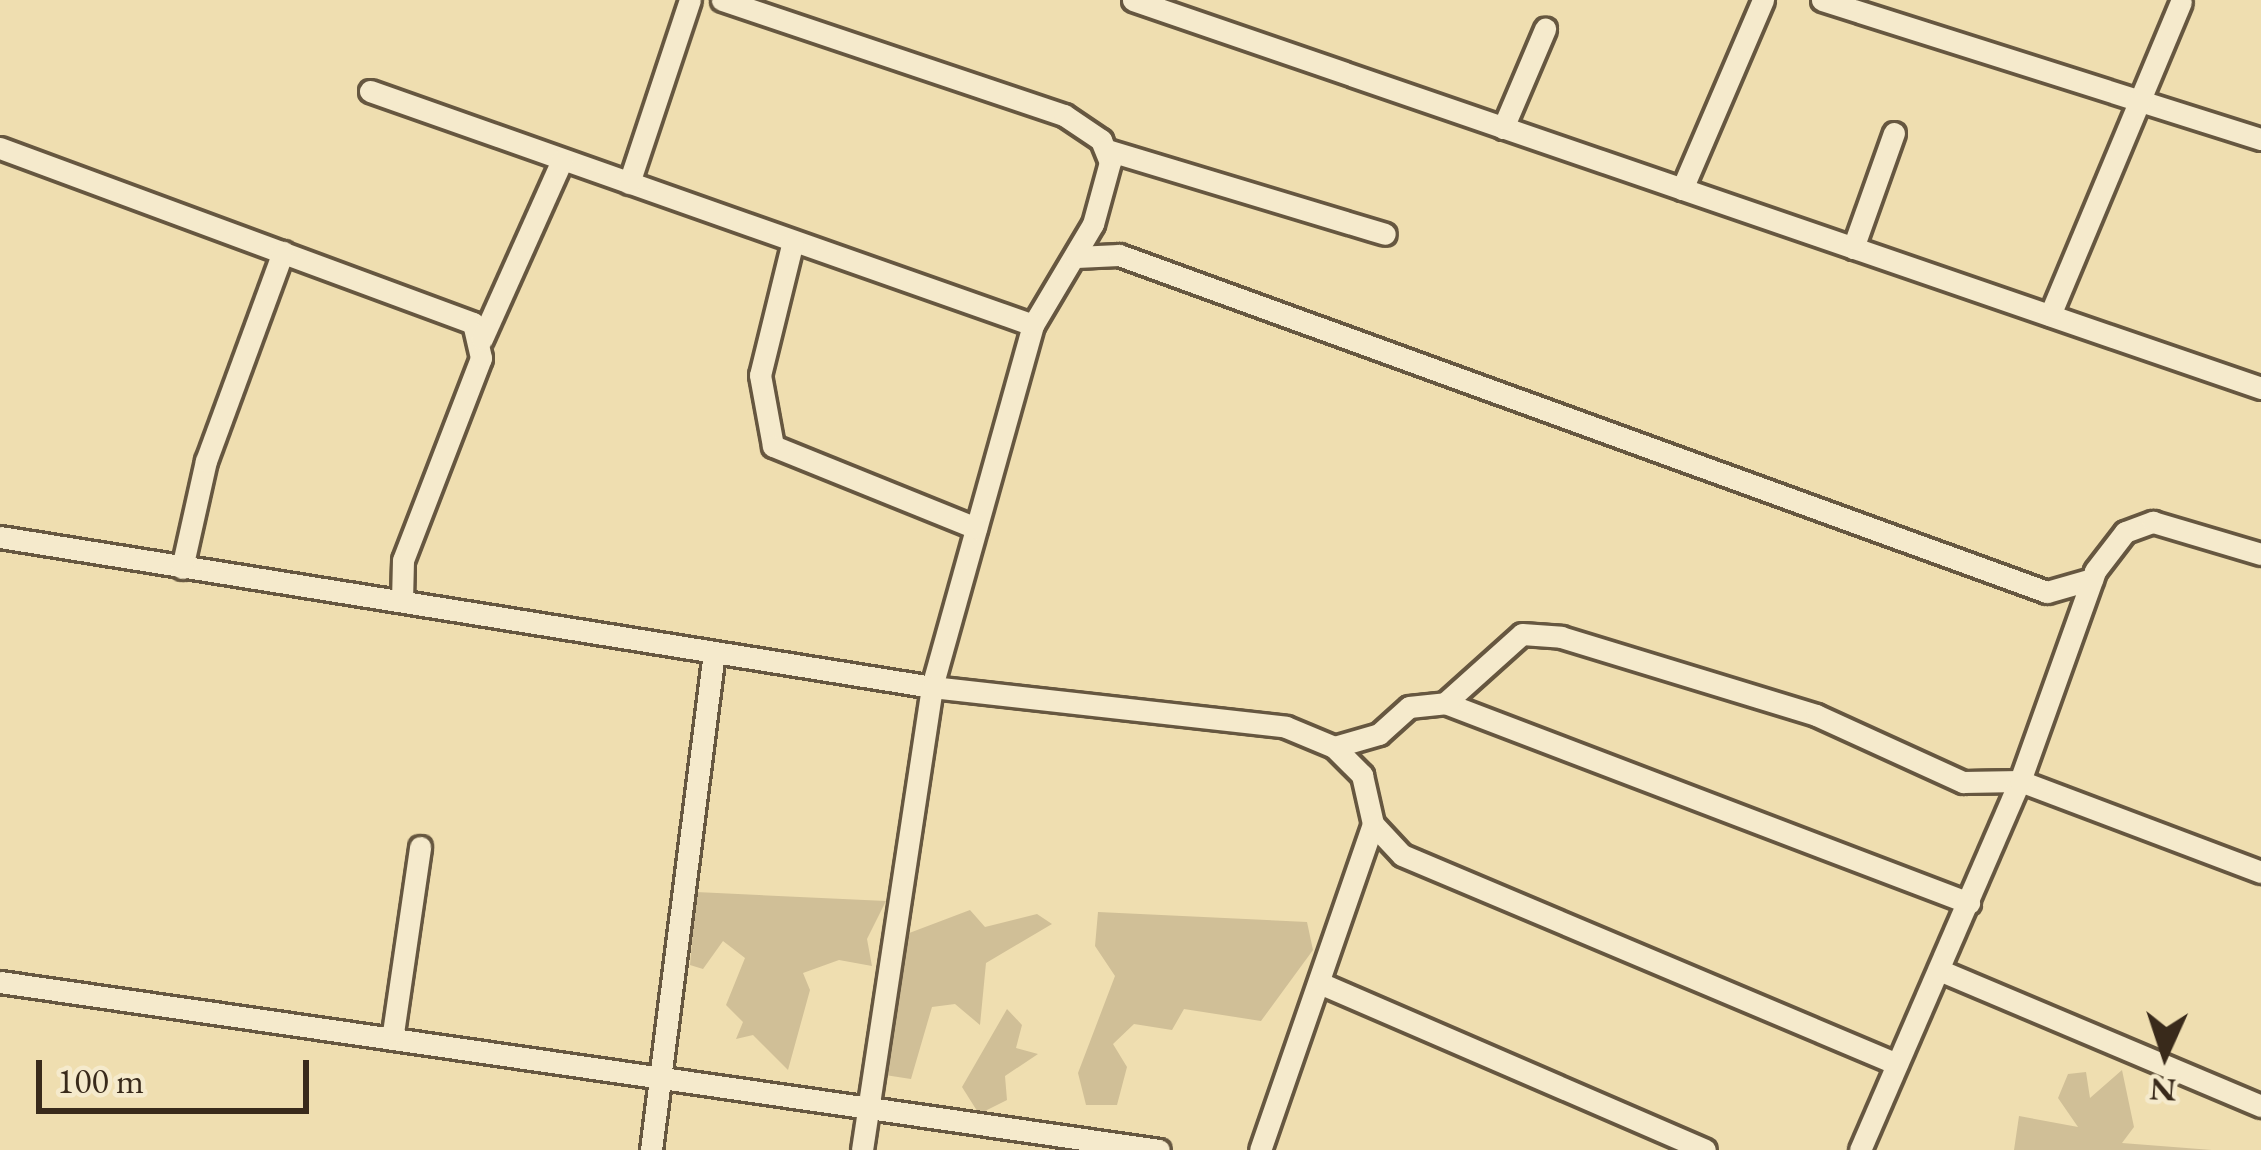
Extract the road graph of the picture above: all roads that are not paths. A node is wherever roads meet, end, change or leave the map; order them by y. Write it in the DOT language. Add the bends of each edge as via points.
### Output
graph roads {
  1 [pos="690,0"];
  2 [pos="722,0"];
  3 [pos="1133,0"];
  4 [pos="1763,0"];
  5 [pos="1822,0"];
  6 [pos="2182,2"];
  7 [pos="1545,29"];
  8 [pos="370,91"];
  9 [pos="2138,102"];
  10 [pos="1503,128"];
  11 [pos="1894,133"];
  12 [pos="2261,139"];
  13 [pos="0,148"];
  14 [pos="1108,150"];
  15 [pos="562,160"];
  16 [pos="629,183"];
  17 [pos="1682,189"];
  18 [pos="1093,224"];
  19 [pos="1385,234"];
  20 [pos="793,241"];
  21 [pos="1853,248"];
  22 [pos="284,251"];
  23 [pos="1119,255"];
  24 [pos="1076,257"];
  25 [pos="2050,315"];
  26 [pos="1033,325"];
  27 [pos="482,339"];
  28 [pos="2260,382"];
  29 [pos="976,528"];
  30 [pos="0,537"];
  31 [pos="2261,554"];
  32 [pos="182,568"];
  33 [pos="2092,578"];
  34 [pos="2047,592"];
  35 [pos="402,601"];
  36 [pos="2067,638"];
  37 [pos="714,652"];
  38 [pos="932,687"];
  39 [pos="1445,703"];
  40 [pos="1334,746"];
  41 [pos="2020,781"];
  42 [pos="1373,824"];
  43 [pos="420,847"];
  44 [pos="2261,872"];
  45 [pos="1969,903"];
  46 [pos="1939,970"];
  47 [pos="0,982"];
  48 [pos="1322,984"];
  49 [pos="393,1033"];
  50 [pos="1897,1064"];
  51 [pos="661,1076"];
  52 [pos="2261,1106"];
  53 [pos="868,1107"];
  54 [pos="651,1150"];
  55 [pos="862,1150"];
  56 [pos="1160,1150"];
  57 [pos="1259,1150"];
  58 [pos="1705,1150"];
  59 [pos="1860,1150"];
  1 -- 16 [label="street"];
  2 -- 14 [label="street" via="1064,115"];
  3 -- 10 [label="street"];
  4 -- 17 [label="street"];
  5 -- 9 [label="street"];
  6 -- 9 [label="street"];
  7 -- 10 [label="street"];
  8 -- 15 [label="street"];
  9 -- 12 [label="street"];
  9 -- 25 [label="street"];
  10 -- 17 [label="street"];
  11 -- 21 [label="street"];
  13 -- 22 [label="street"];
  14 -- 18 [label="street"];
  14 -- 19 [label="street"];
  15 -- 16 [label="street"];
  15 -- 27 [label="street"];
  16 -- 20 [label="street"];
  17 -- 21 [label="street"];
  18 -- 23 [label="street"];
  18 -- 24 [label="street"];
  20 -- 26 [label="street"];
  20 -- 29 [label="street" via="760,375 773,446"];
  21 -- 25 [label="street"];
  22 -- 27 [label="street" via="473,322"];
  22 -- 32 [label="street" via="206,460"];
  23 -- 24 [label="street"];
  23 -- 34 [label="street"];
  24 -- 26 [label="street"];
  25 -- 28 [label="street"];
  26 -- 29 [label="street"];
  27 -- 35 [label="street" via="403,560"];
  29 -- 38 [label="street"];
  30 -- 32 [label="street"];
  31 -- 33 [label="street" via="2153,522 2125,532"];
  32 -- 35 [label="street"];
  33 -- 34 [label="street"];
  33 -- 36 [label="street"];
  34 -- 36 [label="street"];
  35 -- 37 [label="street"];
  36 -- 41 [label="street"];
  37 -- 38 [label="street"];
  37 -- 51 [label="street"];
  38 -- 40 [label="street" via="1286,727"];
  38 -- 53 [label="street"];
  39 -- 40 [label="street" via="1409,707 1379,734"];
  39 -- 41 [label="street" via="1522,634 1561,637 1816,715 1963,782"];
  39 -- 45 [label="street"];
  40 -- 42 [label="street" via="1362,775"];
  41 -- 44 [label="street"];
  41 -- 45 [label="street"];
  42 -- 48 [label="street"];
  42 -- 50 [label="street" via="1402,855"];
  43 -- 49 [label="street"];
  45 -- 46 [label="street"];
  46 -- 50 [label="street"];
  46 -- 52 [label="street"];
  47 -- 49 [label="street"];
  48 -- 57 [label="street"];
  48 -- 58 [label="street"];
  49 -- 51 [label="street"];
  50 -- 59 [label="street"];
  51 -- 53 [label="street"];
  51 -- 54 [label="street"];
  53 -- 55 [label="street"];
  53 -- 56 [label="street"];
}
